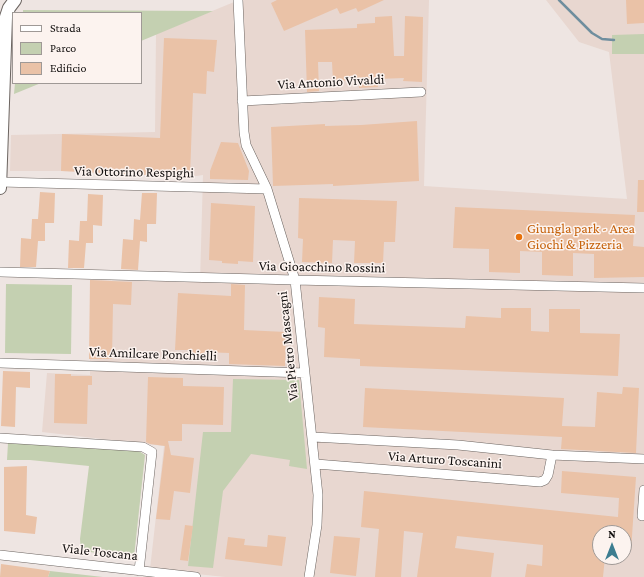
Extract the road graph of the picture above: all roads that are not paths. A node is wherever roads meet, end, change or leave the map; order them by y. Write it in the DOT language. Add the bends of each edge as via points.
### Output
graph roads {
  1 [pos="238,0"];
  2 [pos="15,1"];
  3 [pos="0,4"];
  4 [pos="6,18"];
  5 [pos="421,92"];
  6 [pos="242,101"];
  7 [pos="0,182"];
  8 [pos="0,188"];
  9 [pos="267,189"];
  10 [pos="0,272"];
  11 [pos="295,280"];
  12 [pos="644,288"];
  13 [pos="0,363"];
  14 [pos="305,373"];
  15 [pos="313,437"];
  16 [pos="0,438"];
  17 [pos="552,455"];
  18 [pos="644,459"];
  19 [pos="316,464"];
  20 [pos="644,490"];
  21 [pos="642,516"];
  22 [pos="0,555"];
  23 [pos="139,571"];
  24 [pos="196,577"];
  25 [pos="309,577"];
  1 -- 6 [label="street, Via Pietro Mascagni"];
  2 -- 3 [label="street" via="7,5"];
  2 -- 4 [label="street"];
  3 -- 4 [label="street"];
  4 -- 7 [label="street"];
  5 -- 6 [label="street, Via Antonio Vivaldi"];
  6 -- 9 [label="street, Via Pietro Mascagni" via="246,145"];
  7 -- 8 [label="street"];
  7 -- 9 [label="street, Via Ottorino Respighi"];
  9 -- 11 [label="street, Via Pietro Mascagni"];
  10 -- 11 [label="street, Via Gioacchino Rossini"];
  11 -- 12 [label="street, Via Gioacchino Rossini"];
  11 -- 14 [label="street, Via Pietro Mascagni"];
  13 -- 14 [label="street, Via Amilcare Ponchielli"];
  14 -- 15 [label="street, Via Pietro Mascagni"];
  15 -- 17 [label="street, Via Arturo Toscanini" via="458,445"];
  15 -- 19 [label="street, Via Pietro Mascagni"];
  16 -- 23 [label="street" via="143,447 152,452"];
  17 -- 18 [label="street, Via Arturo Toscanini"];
  17 -- 19 [label="street, Via Arturo Toscanini" via="548,475 540,482"];
  19 -- 25 [label="street, Via Pietro Mascagni" via="317,525"];
  20 -- 21 [label="street"];
  22 -- 23 [label="street, Viale Toscana"];
  23 -- 24 [label="street, Viale Toscana"];
}
